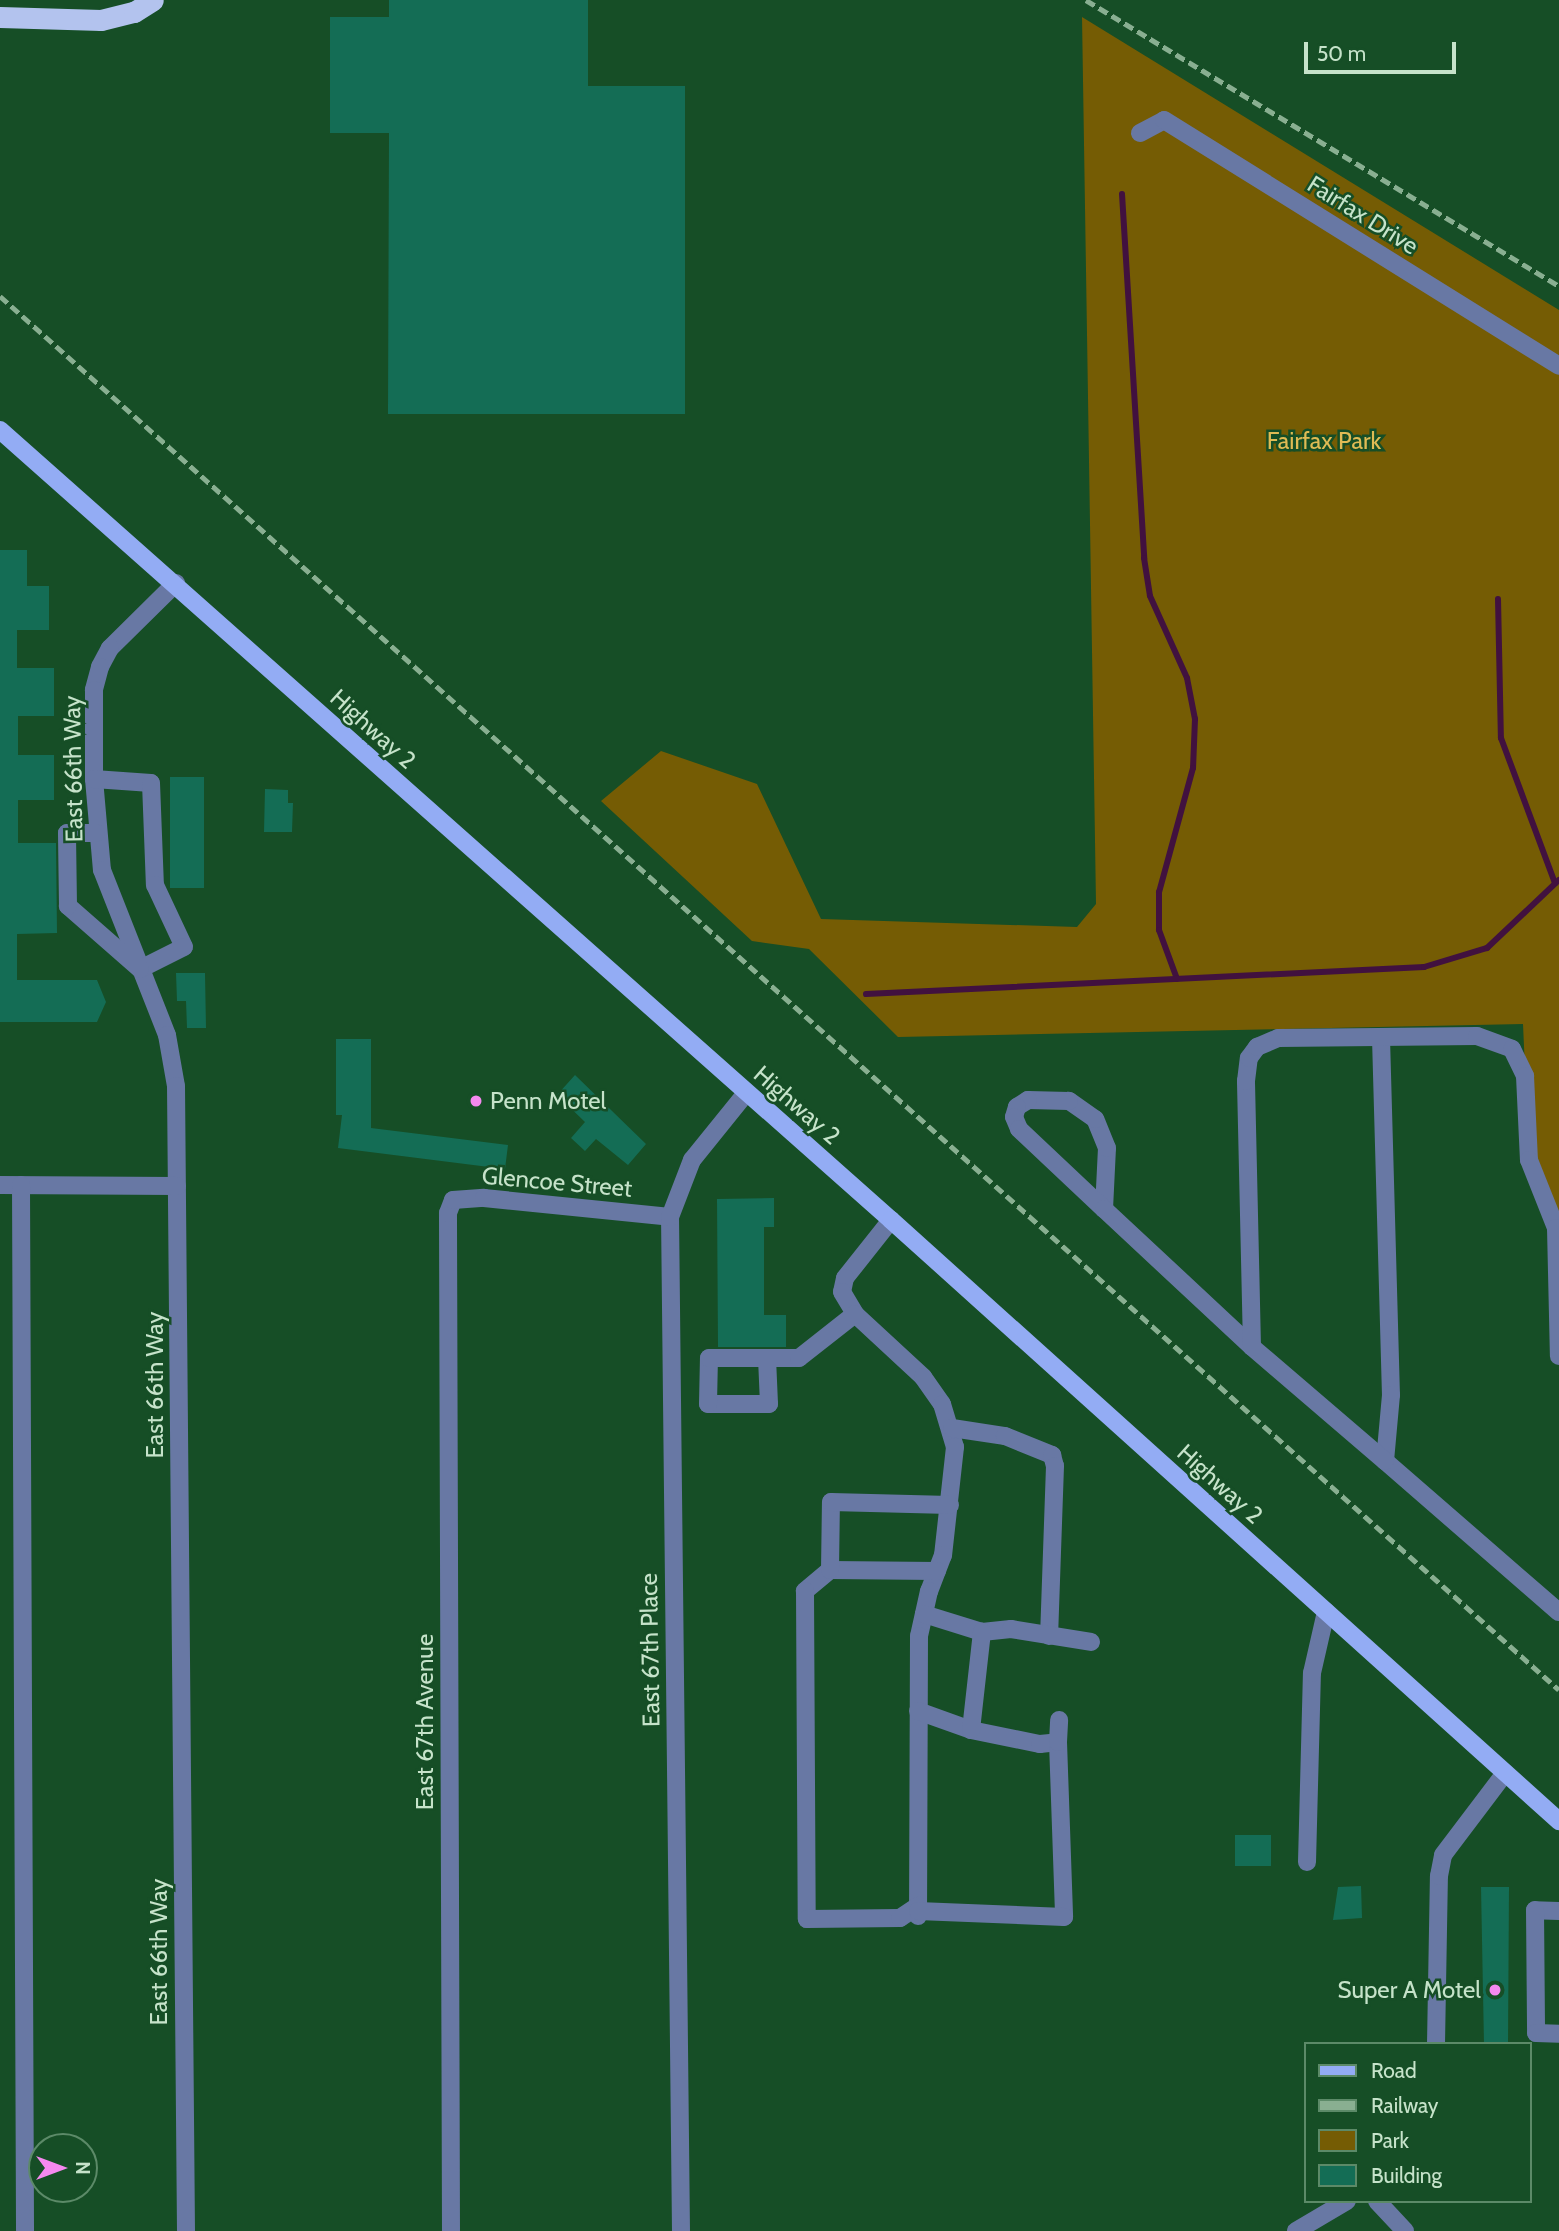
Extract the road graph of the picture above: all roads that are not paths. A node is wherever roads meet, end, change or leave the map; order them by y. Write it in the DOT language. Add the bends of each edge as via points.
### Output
graph roads {
  1 [pos="153,0"];
  2 [pos="0,17"];
  3 [pos="1140,133"];
  4 [pos="1559,366"];
  5 [pos="0,430"];
  6 [pos="176,583"];
  7 [pos="94,779"];
  8 [pos="96,833"];
  9 [pos="140,969"];
  10 [pos="1381,1038"];
  11 [pos="747,1093"];
  12 [pos="0,1185"];
  13 [pos="21,1185"];
  14 [pos="177,1186"];
  15 [pos="1104,1209"];
  16 [pos="448,1213"];
  17 [pos="670,1217"];
  18 [pos="891,1220"];
  19 [pos="855,1314"];
  20 [pos="1252,1347"];
  21 [pos="1559,1356"];
  22 [pos="767,1358"];
  23 [pos="952,1428"];
  24 [pos="1385,1461"];
  25 [pos="950,1505"];
  26 [pos="830,1570"];
  27 [pos="937,1571"];
  28 [pos="1326,1612"];
  29 [pos="1559,1612"];
  30 [pos="924,1614"];
  31 [pos="982,1632"];
  32 [pos="1049,1636"];
  33 [pos="1091,1642"];
  34 [pos="918,1711"];
  35 [pos="1059,1720"];
  36 [pos="971,1730"];
  37 [pos="1058,1742"];
  38 [pos="1504,1773"];
  39 [pos="1559,1821"];
  40 [pos="1307,1862"];
  41 [pos="918,1911"];
  42 [pos="1559,1911"];
  43 [pos="1559,2034"];
  44 [pos="1436,2042"];
  45 [pos="1344,2203"];
  46 [pos="1379,2203"];
  47 [pos="25,2231"];
  48 [pos="186,2231"];
  49 [pos="451,2231"];
  50 [pos="681,2231"];
  51 [pos="1296,2231"];
  52 [pos="1405,2231"];
  1 -- 2 [label="highway" via="134,12 101,20"];
  3 -- 4 [label="street, Fairfax Drive" via="1164,120"];
  5 -- 6 [label="main road, Highway 2"];
  6 -- 7 [label="street, East 66th Way" via="110,648 100,667 94,690"];
  6 -- 11 [label="main road, Highway 2"];
  7 -- 8 [label="street, East 66th Way"];
  7 -- 9 [label="street" via="152,783 155,886 184,947"];
  8 -- 9 [label="street, East 66th Way" via="102,870"];
  8 -- 9 [label="street" via="67,833 68,906"];
  9 -- 14 [label="street, East 66th Way" via="172,1051"];
  10 -- 20 [label="street" via="1278,1038 1257,1048 1249,1058"];
  10 -- 21 [label="street" via="1477,1036 1512,1048 1525,1076 1529,1160 1556,1228"];
  10 -- 24 [label="street" via="1391,1395"];
  11 -- 17 [label="street, East 67th Place" via="692,1160"];
  11 -- 18 [label="main road, Highway 2"];
  12 -- 13 [label="street"];
  13 -- 14 [label="street"];
  13 -- 47 [label="street"];
  14 -- 48 [label="street, East 66th Way"];
  15 -- 15 [label="street" via="1019,1129 1014,1117 1017,1107 1028,1100 1069,1101 1096,1119 1107,1148"];
  15 -- 20 [label="street"];
  16 -- 17 [label="street, Glencoe Street" via="453,1200 484,1198"];
  16 -- 49 [label="street, East 67th Avenue"];
  17 -- 50 [label="street, East 67th Place"];
  18 -- 19 [label="street" via="845,1278 842,1292"];
  18 -- 28 [label="main road, Highway 2"];
  19 -- 22 [label="street" via="799,1358"];
  19 -- 23 [label="street" via="923,1377"];
  20 -- 24 [label="street"];
  23 -- 25 [label="street"];
  23 -- 32 [label="street" via="1005,1436 1052,1455"];
  24 -- 29 [label="street"];
  25 -- 26 [label="street" via="831,1502"];
  25 -- 27 [label="street"];
  26 -- 27 [label="street"];
  26 -- 41 [label="street" via="805,1591 807,1919 900,1918"];
  27 -- 30 [label="street"];
  28 -- 38 [label="main road, Highway 2"];
  28 -- 40 [label="street" via="1312,1673"];
  30 -- 31 [label="street"];
  30 -- 34 [label="street" via="919,1636"];
  31 -- 32 [label="street" via="1011,1629"];
  31 -- 36 [label="street"];
  32 -- 33 [label="street"];
  34 -- 36 [label="street"];
  34 -- 41 [label="street"];
  35 -- 37 [label="street"];
  36 -- 37 [label="street" via="1040,1744"];
  37 -- 41 [label="street" via="1065,1917"];
  38 -- 39 [label="main road, Highway 2"];
  38 -- 44 [label="street" via="1443,1856 1438,1888"];
  42 -- 43 [label="street" via="1535,1910 1536,2033"];
  45 -- 51 [label="street"];
  46 -- 52 [label="street"];
}
